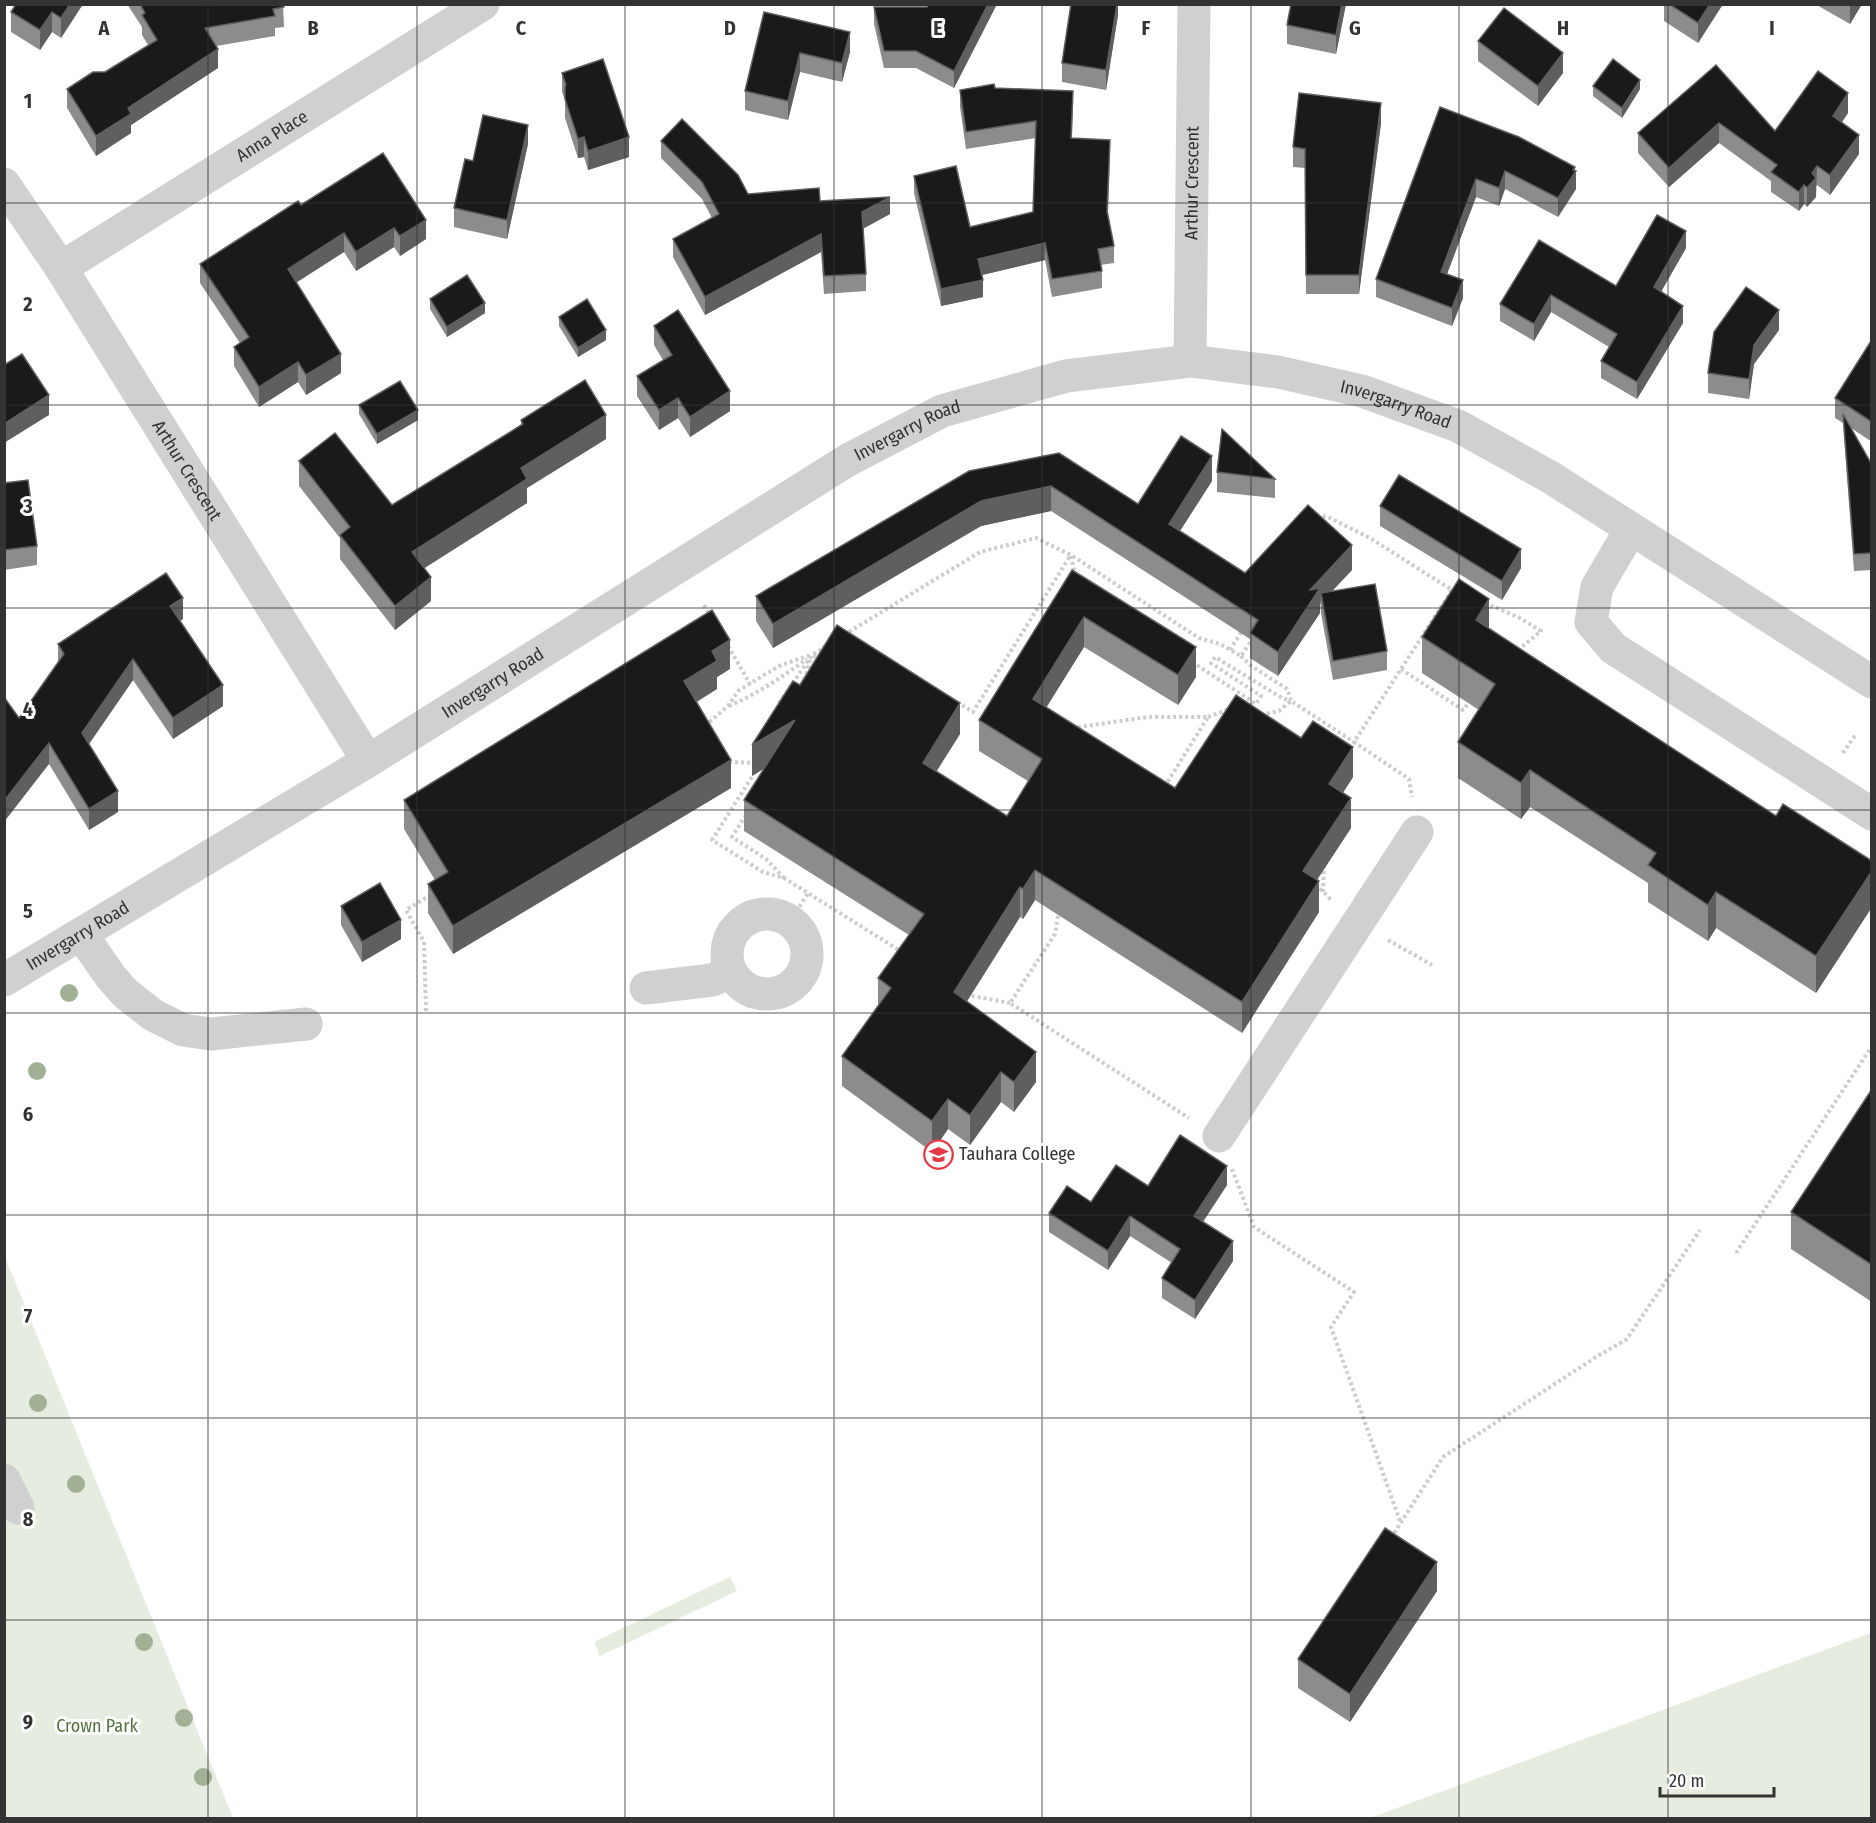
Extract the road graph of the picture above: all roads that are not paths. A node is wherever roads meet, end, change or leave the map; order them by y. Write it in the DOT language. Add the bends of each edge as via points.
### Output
graph roads {
  1 [pos="483,4"];
  2 [pos="1194,4"];
  3 [pos="4,184"];
  4 [pos="61,267"];
  5 [pos="1190,361"];
  6 [pos="1631,529"];
  7 [pos="1872,682"];
  8 [pos="368,761"];
  9 [pos="1872,814"];
  10 [pos="1417,832"];
  11 [pos="81,934"];
  12 [pos="731,972"];
  13 [pos="4,980"];
  14 [pos="646,988"];
  15 [pos="306,1024"];
  16 [pos="1219,1136"];
  1 -- 4 [label="street, Anna Place"];
  2 -- 5 [label="street, Arthur Crescent"];
  3 -- 4 [label="street, Arthur Crescent"];
  4 -- 8 [label="street, Arthur Crescent"];
  5 -- 6 [label="street, Invergarry Road" via="1278,372 1362,391 1458,426 1550,477"];
  5 -- 8 [label="street, Invergarry Road" via="1066,376 942,411 848,460"];
  6 -- 7 [label="street, Invergarry Road"];
  6 -- 9 [label="street" via="1597,587 1591,622 1613,648"];
  8 -- 11 [label="street, Invergarry Road"];
  10 -- 16 [label="street"];
  11 -- 13 [label="street, Invergarry Road"];
  11 -- 15 [label="street" via="125,993 153,1015 183,1030 211,1034"];
  12 -- 12 [label="street" via="739,983 763,994 788,989 804,968 806,942 799,930 778,916 752,917 732,934 727,959"];
  12 -- 14 [label="street" via="712,981"];
}
